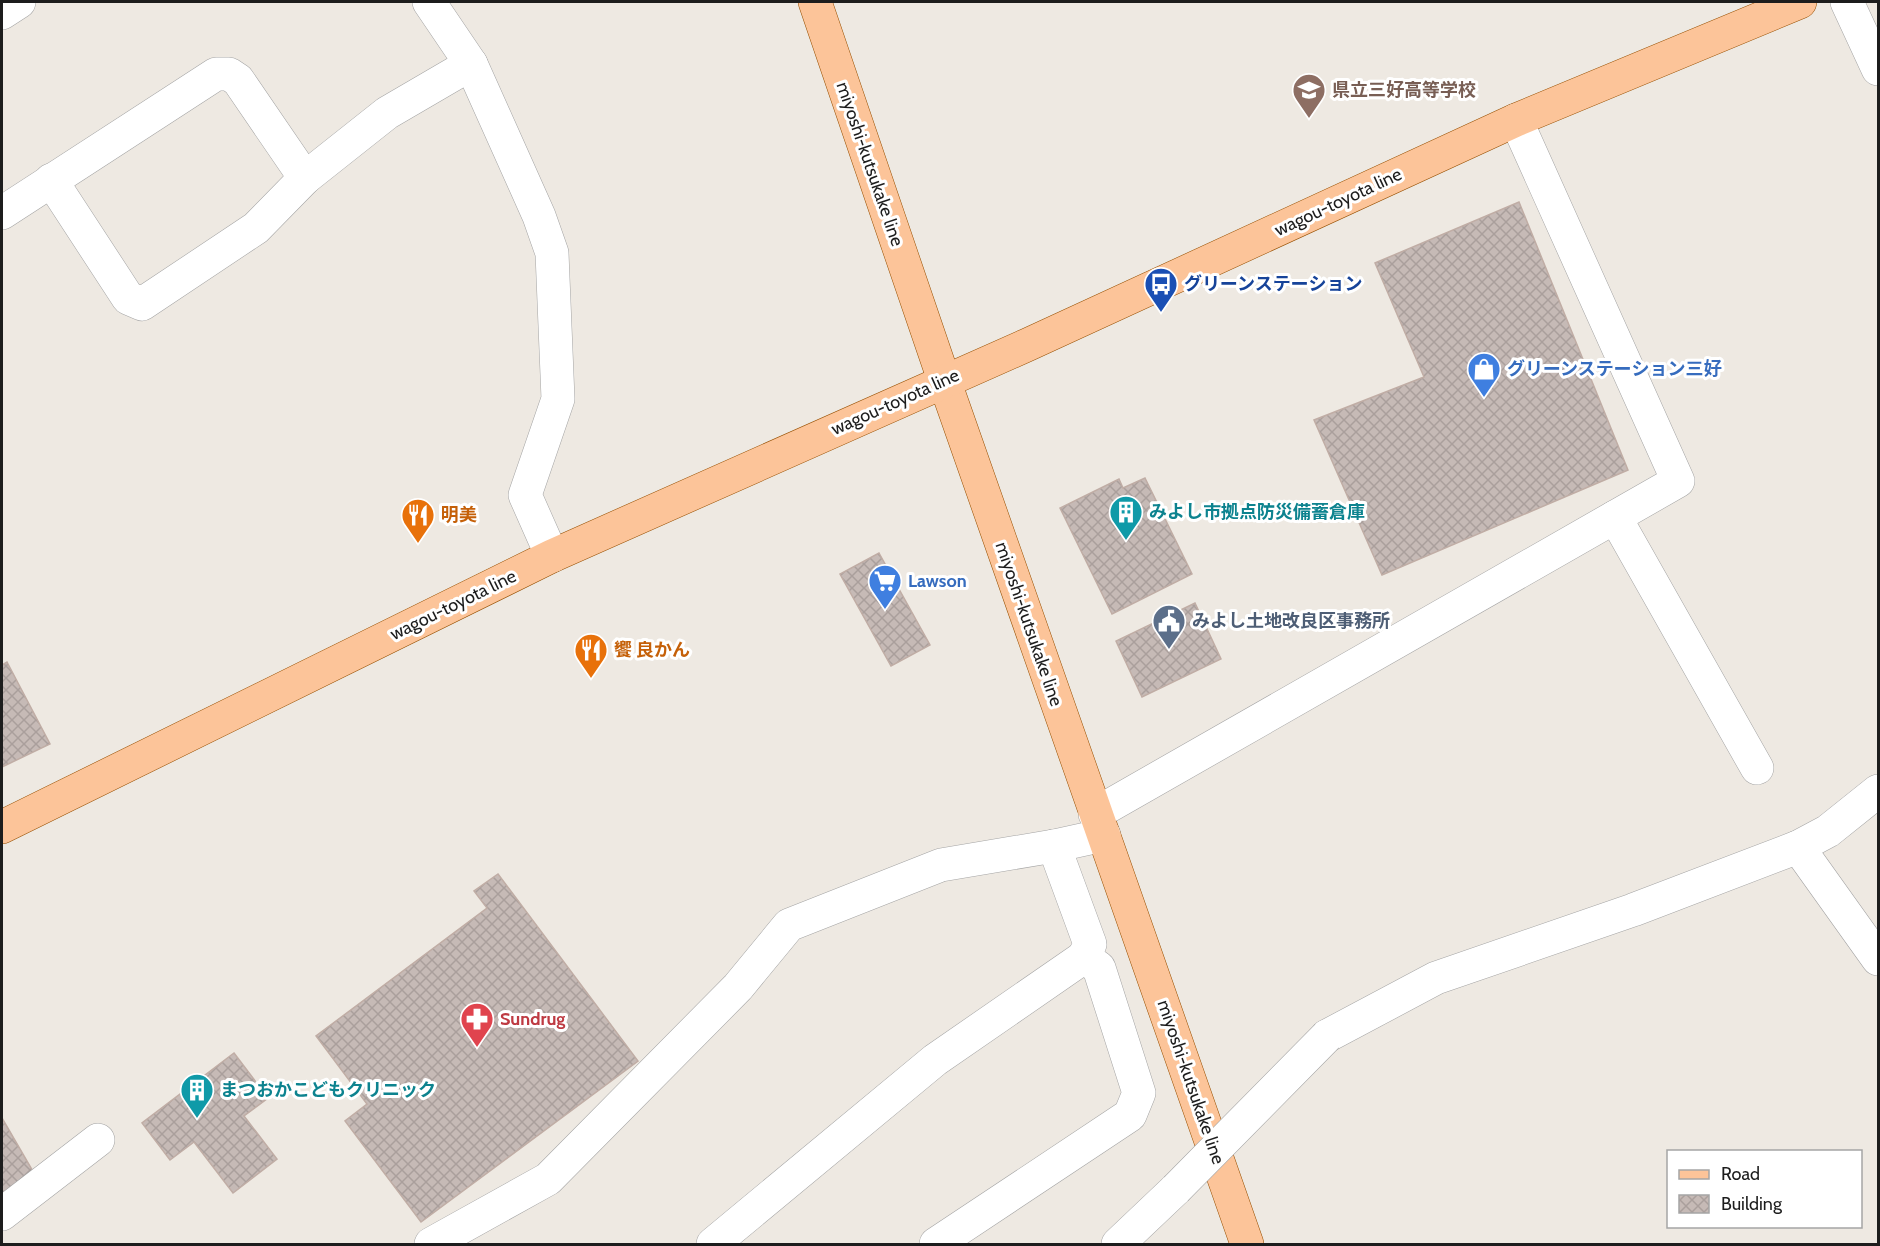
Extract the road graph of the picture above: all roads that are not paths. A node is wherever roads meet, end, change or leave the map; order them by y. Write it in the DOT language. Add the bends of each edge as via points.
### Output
graph roads {
  1 [pos="19,2"];
  2 [pos="429,2"];
  3 [pos="815,2"];
  4 [pos="1800,2"];
  5 [pos="1847,2"];
  6 [pos="2,14"];
  7 [pos="471,64"];
  8 [pos="1878,69"];
  9 [pos="1516,120"];
  10 [pos="305,178"];
  11 [pos="51,180"];
  12 [pos="2,213"];
  13 [pos="944,380"];
  14 [pos="1615,517"];
  15 [pos="552,556"];
  16 [pos="1757,768"];
  17 [pos="1878,791"];
  18 [pos="1100,824"];
  19 [pos="2,827"];
  20 [pos="1054,846"];
  21 [pos="1798,847"];
  22 [pos="1084,957"];
  23 [pos="1878,959"];
  24 [pos="98,1140"];
  25 [pos="2,1214"];
  26 [pos="431,1245"];
  27 [pos="712,1245"];
  28 [pos="936,1245"];
  29 [pos="1118,1245"];
  30 [pos="1248,1245"];
  1 -- 6 [label="street"];
  2 -- 7 [label="street"];
  3 -- 13 [label="main road, miyoshi-kutsukake line"];
  4 -- 9 [label="main road, wagou-toyota line"];
  5 -- 8 [label="street"];
  7 -- 10 [label="street" via="387,113"];
  7 -- 15 [label="street" via="552,253 558,399 525,495"];
  9 -- 13 [label="main road, wagou-toyota line"];
  9 -- 14 [label="street" via="1678,481"];
  10 -- 11 [label="street" via="238,80 229,74 216,74"];
  10 -- 11 [label="street" via="256,228 142,304 128,298"];
  11 -- 12 [label="street"];
  13 -- 15 [label="main road, wagou-toyota line"];
  13 -- 18 [label="main road, miyoshi-kutsukake line"];
  14 -- 16 [label="street"];
  14 -- 18 [label="street"];
  15 -- 19 [label="main road, wagou-toyota line"];
  17 -- 21 [label="street" via="1828,831"];
  18 -- 20 [label="street"];
  18 -- 30 [label="main road, miyoshi-kutsukake line"];
  20 -- 22 [label="street" via="1090,944"];
  20 -- 26 [label="street" via="941,866 789,925 738,987 548,1179"];
  21 -- 23 [label="street"];
  21 -- 29 [label="street, bridge" via="1633,910 1436,978 1327,1036"];
  22 -- 27 [label="street" via="936,1060"];
  22 -- 28 [label="street" via="1100,968 1139,1093 1130,1115"];
  24 -- 25 [label="street"];
}
